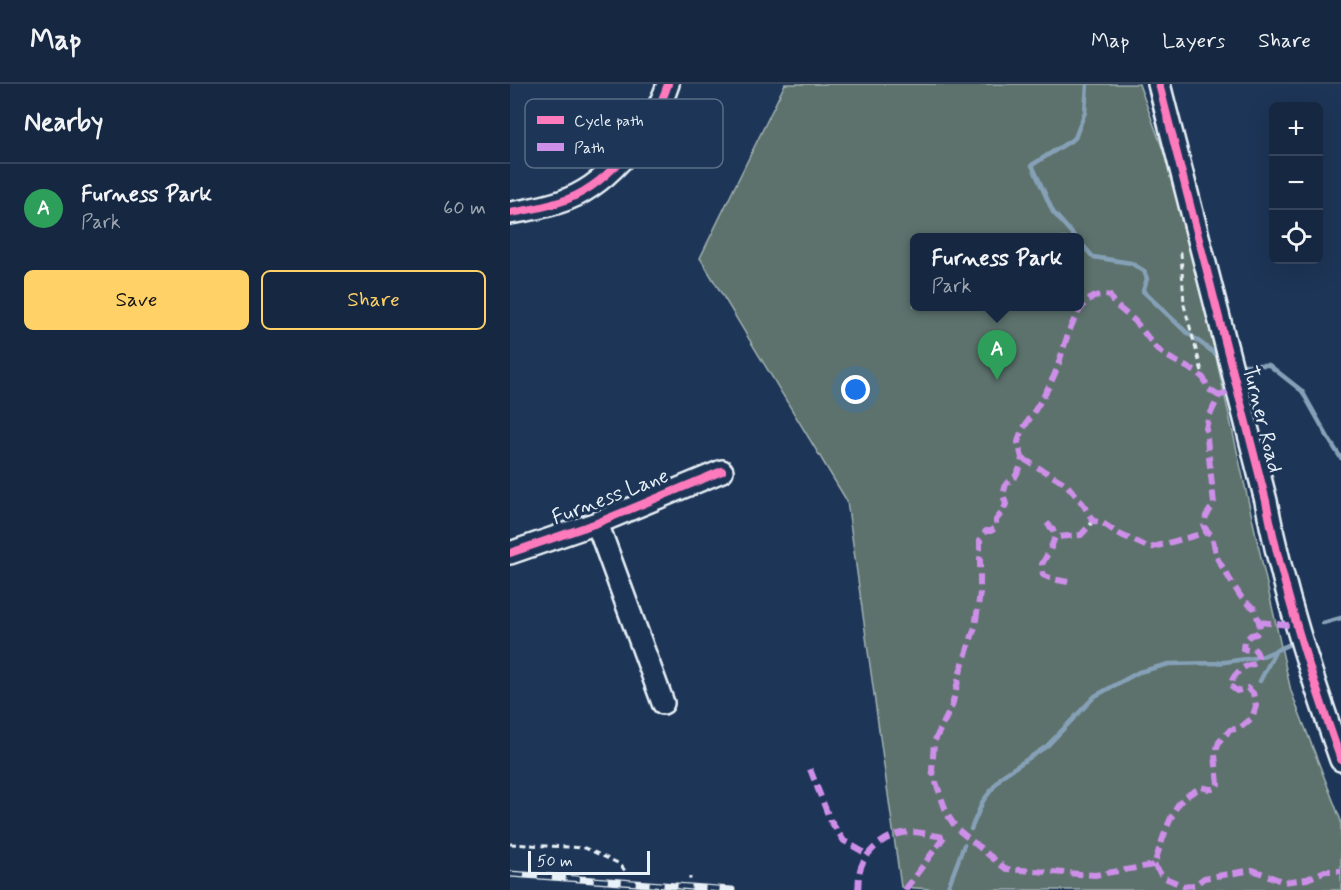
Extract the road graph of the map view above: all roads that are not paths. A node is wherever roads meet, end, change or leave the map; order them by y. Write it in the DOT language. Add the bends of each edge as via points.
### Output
graph roads {
  1 [pos="668,84"];
  2 [pos="1159,84"];
  3 [pos="662,99"];
  4 [pos="611,168"];
  5 [pos="510,213"];
  6 [pos="722,471"];
  7 [pos="597,523"];
  8 [pos="510,553"];
  9 [pos="663,703"];
  10 [pos="1341,760"];
  1 -- 3 [label="street"];
  2 -- 10 [label="street, Turner Road" via="1279,561"];
  4 -- 5 [label="street" via="584,192 567,200"];
  6 -- 7 [label="street, Furness Lane"];
  7 -- 8 [label="street, Furness Lane"];
  7 -- 9 [label="street"];
}
